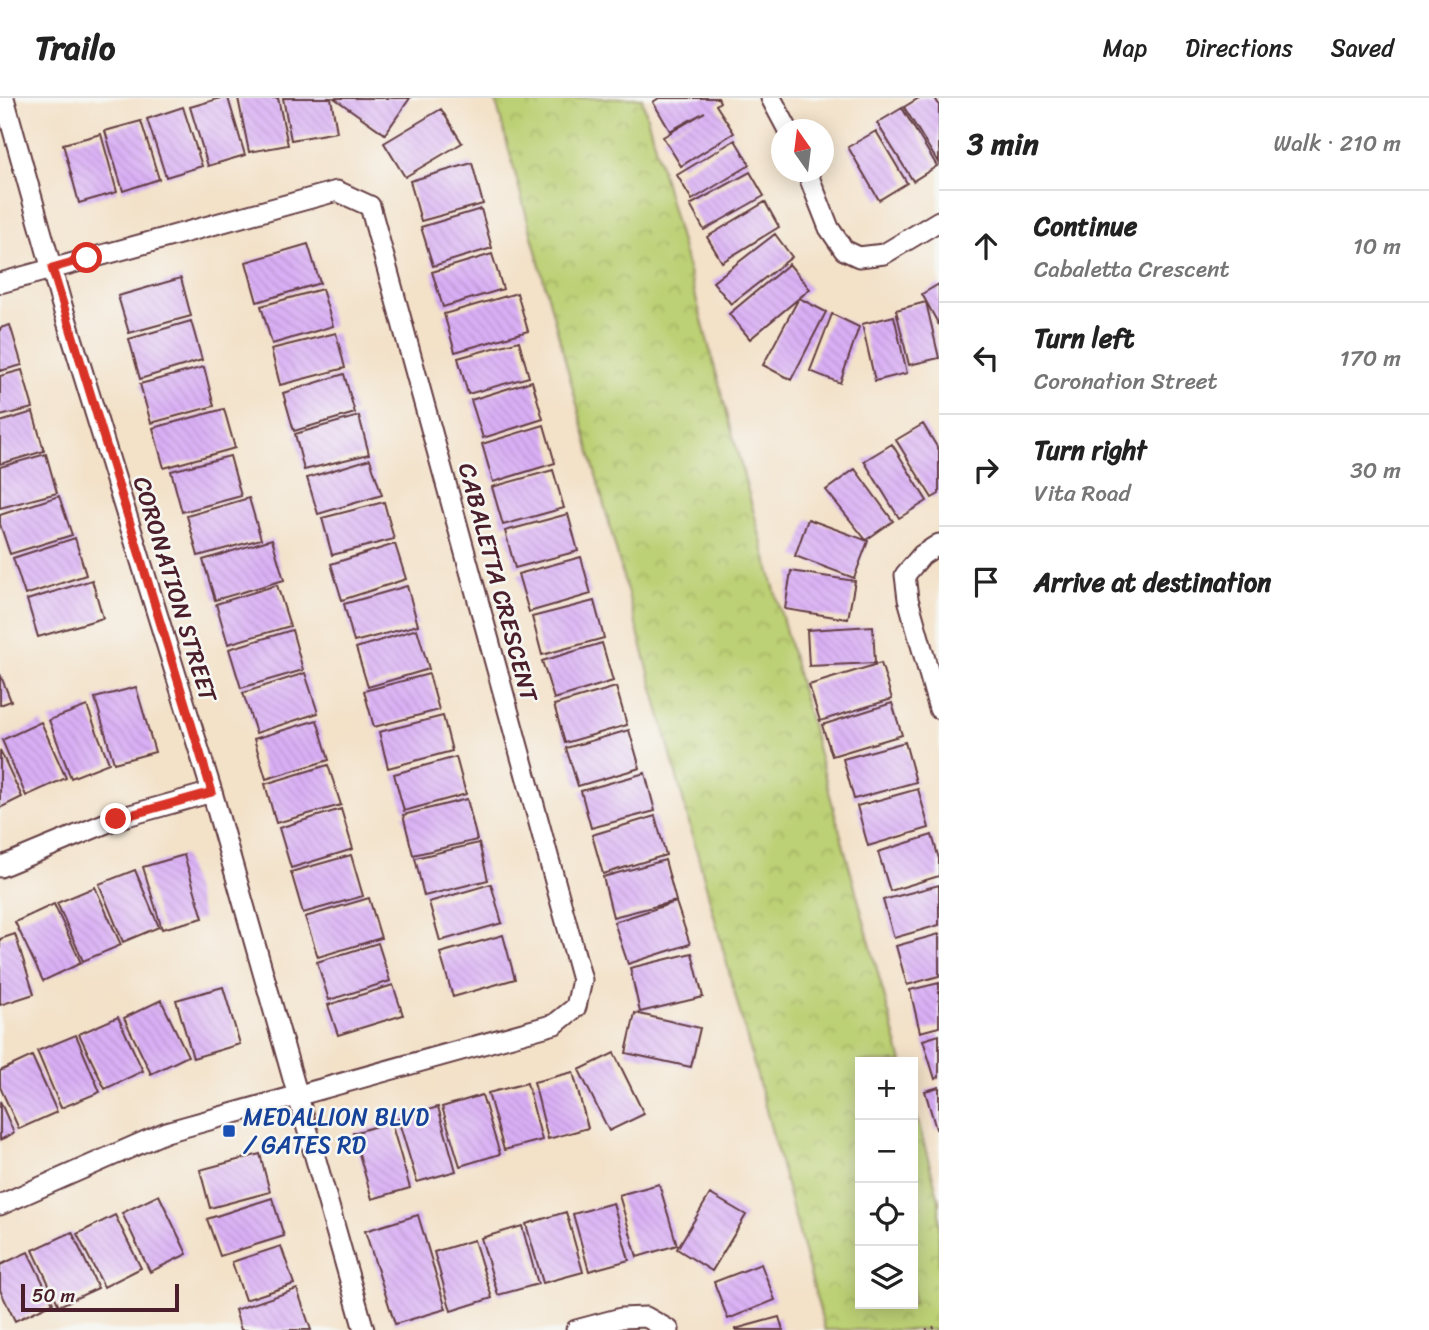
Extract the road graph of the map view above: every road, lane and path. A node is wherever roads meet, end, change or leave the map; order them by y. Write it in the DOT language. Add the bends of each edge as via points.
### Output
graph roads {
  1 [pos="4,98"];
  2 [pos="772,98"];
  3 [pos="782,119"];
  4 [pos="811,182"];
  5 [pos="939,221"];
  6 [pos="52,268"];
  7 [pos="0,282"];
  8 [pos="939,544"];
  9 [pos="939,709"];
  10 [pos="212,792"];
  11 [pos="0,867"];
  12 [pos="297,1094"];
  13 [pos="0,1206"];
  14 [pos="939,1326"];
  15 [pos="363,1330"];
  16 [pos="576,1330"];
  17 [pos="669,1330"];
  18 [pos="926,1330"];
  1 -- 6 [label="street, CORONATION STREET"];
  2 -- 3 [label="street"];
  4 -- 5 [label="street" via="829,228 844,250 859,257 884,254"];
  6 -- 7 [label="street"];
  6 -- 10 [label="street, CORONATION STREET"];
  6 -- 12 [label="street, CABALETTA CRESCENT" via="337,191 370,206 582,980 576,1007 555,1024"];
  8 -- 9 [label="street" via="905,575"];
  10 -- 11 [label="street" via="116,819"];
  10 -- 12 [label="street, CORONATION STREET"];
  12 -- 13 [label="street" via="166,1132"];
  12 -- 15 [label="street, CORONATION STREET"];
  14 -- 18 [label="path"];
  16 -- 17 [label="street" via="621,1318 646,1317"];
}
